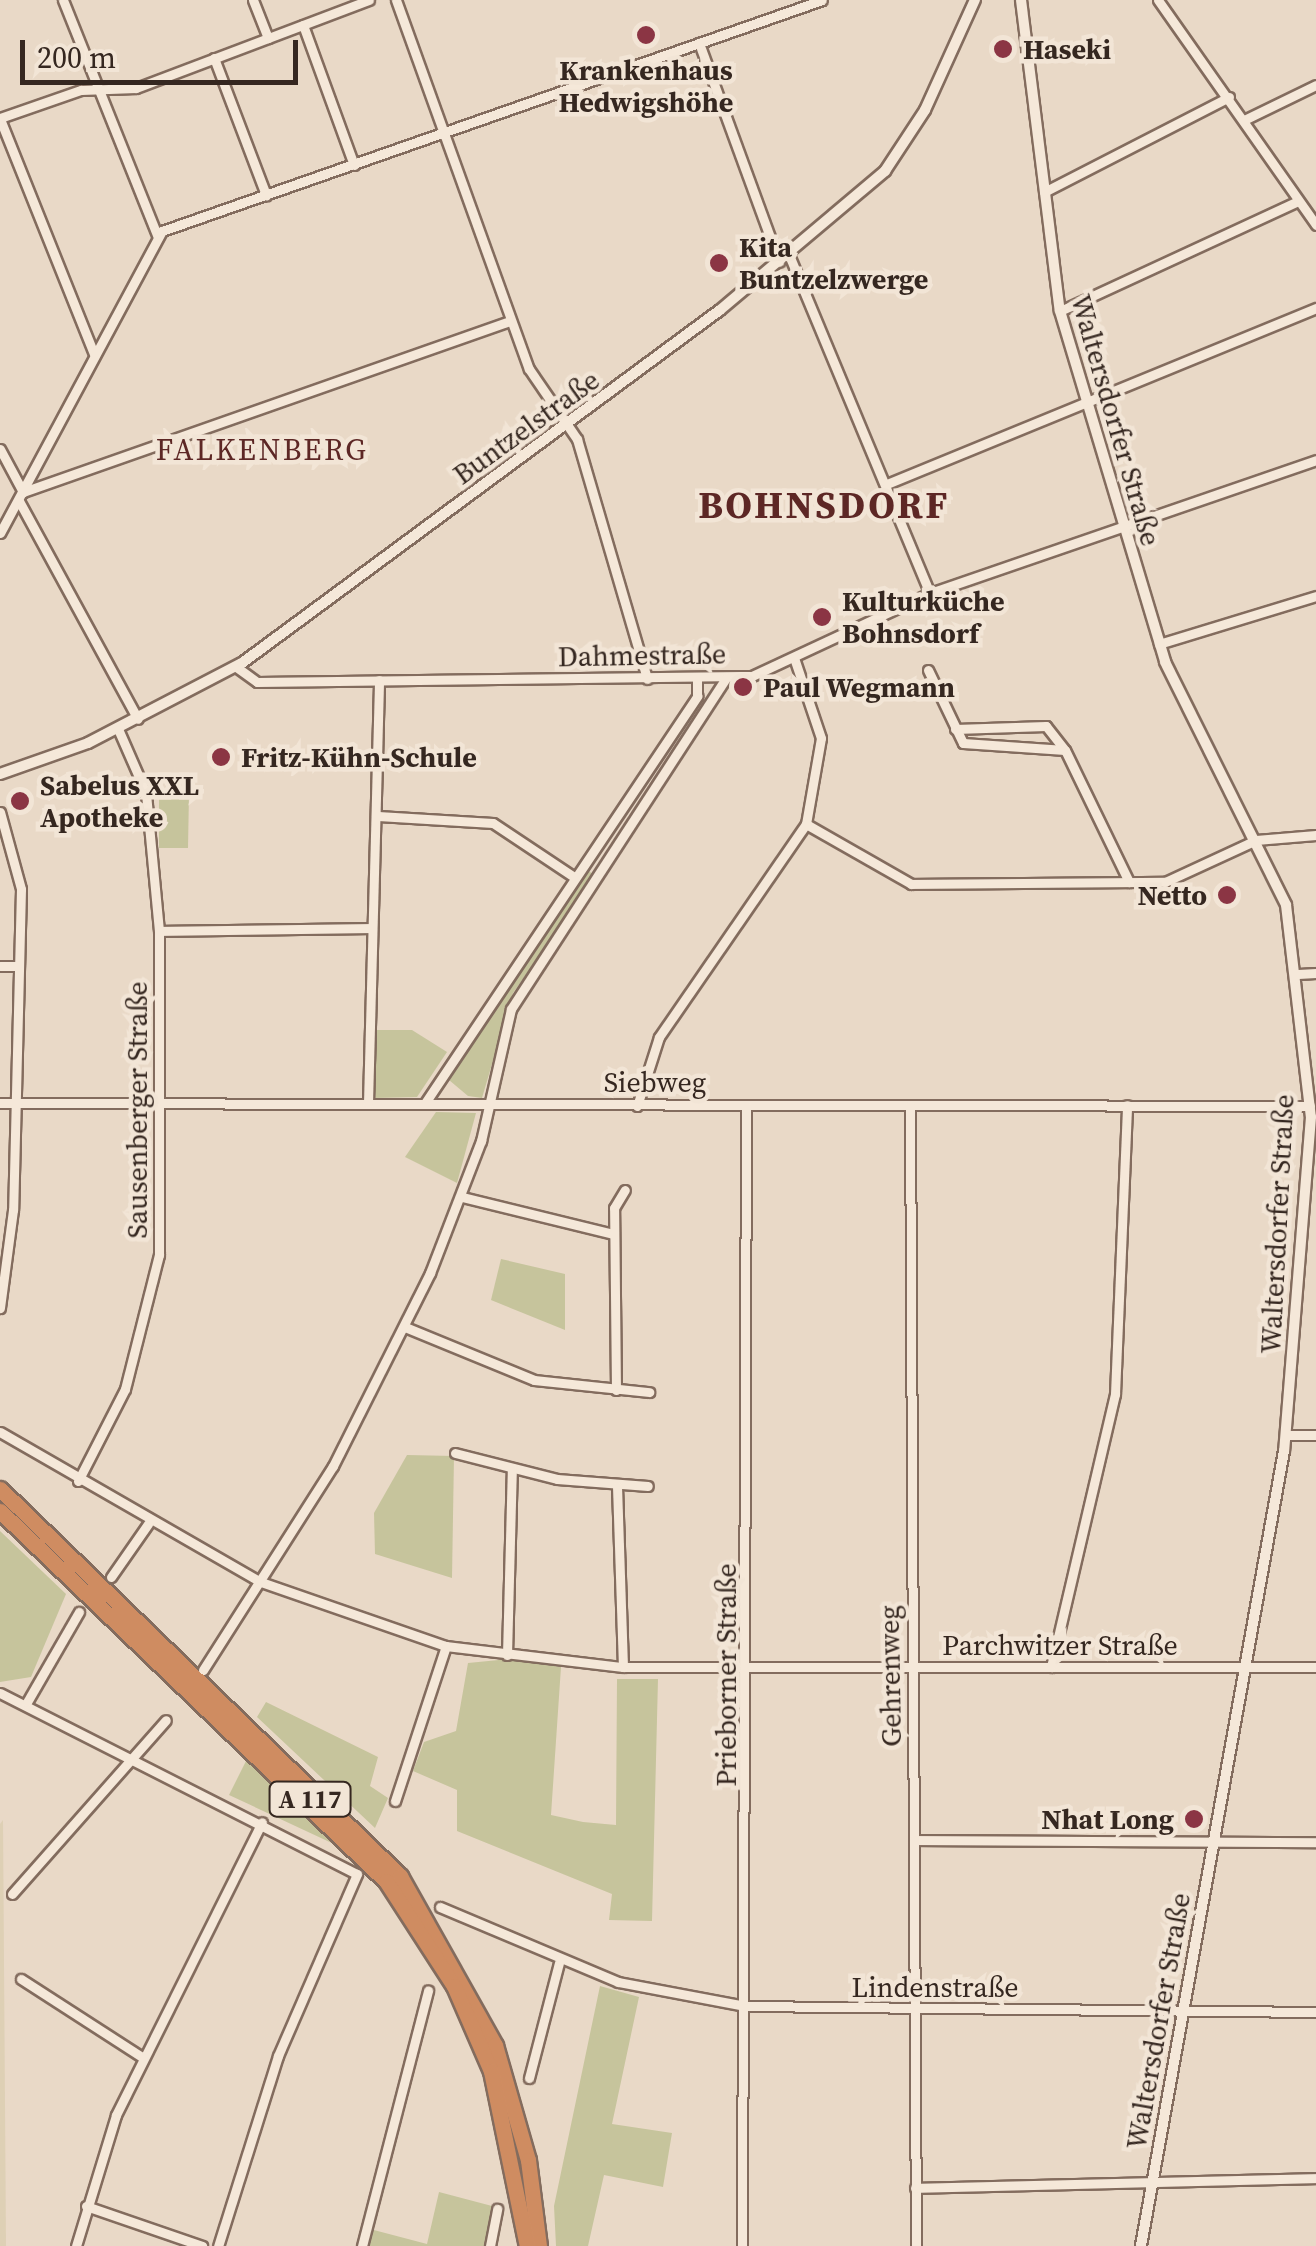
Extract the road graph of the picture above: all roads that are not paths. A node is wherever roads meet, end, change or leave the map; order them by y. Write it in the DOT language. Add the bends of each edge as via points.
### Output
graph roads {
  1 [pos="64,0"];
  2 [pos="253,0"];
  3 [pos="370,0"];
  4 [pos="396,0"];
  5 [pos="822,0"];
  6 [pos="974,0"];
  7 [pos="1022,0"];
  8 [pos="1158,0"];
  9 [pos="302,25"];
  10 [pos="268,38"];
  11 [pos="700,42"];
  12 [pos="214,58"];
  13 [pos="1316,85"];
  14 [pos="96,90"];
  15 [pos="1229,97"];
  16 [pos="0,119"];
  17 [pos="1244,120"];
  18 [pos="443,134"];
  19 [pos="354,165"];
  20 [pos="1044,192"];
  21 [pos="266,195"];
  22 [pos="1298,200"];
  23 [pos="1316,225"];
  24 [pos="160,234"];
  25 [pos="784,259"];
  26 [pos="1316,308"];
  27 [pos="1060,310"];
  28 [pos="510,321"];
  29 [pos="94,354"];
  30 [pos="1087,403"];
  31 [pos="568,425"];
  32 [pos="0,449"];
  33 [pos="1316,460"];
  34 [pos="887,484"];
  35 [pos="21,496"];
  36 [pos="1123,527"];
  37 [pos="0,533"];
  38 [pos="930,593"];
  39 [pos="1316,596"];
  40 [pos="1158,644"];
  41 [pos="794,658"];
  42 [pos="235,666"];
  43 [pos="928,670"];
  44 [pos="697,678"];
  45 [pos="726,678"];
  46 [pos="647,679"];
  47 [pos="378,680"];
  48 [pos="138,719"];
  49 [pos="955,728"];
  50 [pos="118,729"];
  51 [pos="1065,750"];
  52 [pos="0,774"];
  53 [pos="0,812"];
  54 [pos="378,816"];
  55 [pos="806,824"];
  56 [pos="1316,835"];
  57 [pos="1256,840"];
  58 [pos="574,878"];
  59 [pos="1130,882"];
  60 [pos="369,928"];
  61 [pos="159,930"];
  62 [pos="0,966"];
  63 [pos="19,966"];
  64 [pos="1298,974"];
  65 [pos="1316,974"];
  66 [pos="0,1103"];
  67 [pos="16,1103"];
  68 [pos="160,1103"];
  69 [pos="368,1103"];
  70 [pos="425,1103"];
  71 [pos="487,1104"];
  72 [pos="746,1104"];
  73 [pos="1126,1105"];
  74 [pos="637,1106"];
  75 [pos="910,1106"];
  76 [pos="1310,1106"];
  77 [pos="1311,1181"];
  78 [pos="625,1190"];
  79 [pos="462,1196"];
  80 [pos="614,1234"];
  81 [pos="0,1308"];
  82 [pos="405,1327"];
  83 [pos="616,1390"];
  84 [pos="650,1392"];
  85 [pos="0,1432"];
  86 [pos="1286,1435"];
  87 [pos="1316,1436"];
  88 [pos="455,1453"];
  89 [pos="512,1468"];
  90 [pos="78,1481"];
  91 [pos="617,1486"];
  92 [pos="648,1486"];
  93 [pos="0,1489"];
  94 [pos="0,1511"];
  95 [pos="148,1524"];
  96 [pos="110,1577"];
  97 [pos="261,1582"];
  98 [pos="79,1612"];
  99 [pos="446,1646"];
  100 [pos="507,1654"];
  101 [pos="623,1667"];
  102 [pos="1052,1667"];
  103 [pos="1243,1667"];
  104 [pos="1316,1667"];
  105 [pos="748,1668"];
  106 [pos="912,1668"];
  107 [pos="202,1670"];
  108 [pos="0,1693"];
  109 [pos="27,1702"];
  110 [pos="166,1720"];
  111 [pos="138,1760"];
  112 [pos="395,1801"];
  113 [pos="262,1822"];
  114 [pos="914,1840"];
  115 [pos="1213,1842"];
  116 [pos="1316,1842"];
  117 [pos="12,1894"];
  118 [pos="440,1908"];
  119 [pos="559,1963"];
  120 [pos="21,1979"];
  121 [pos="428,1990"];
  122 [pos="745,2006"];
  123 [pos="915,2009"];
  124 [pos="1183,2010"];
  125 [pos="1316,2012"];
  126 [pos="142,2058"];
  127 [pos="529,2078"];
  128 [pos="1316,2178"];
  129 [pos="1153,2182"];
  130 [pos="916,2188"];
  131 [pos="86,2206"];
  132 [pos="497,2209"];
  133 [pos="76,2246"];
  134 [pos="202,2246"];
  135 [pos="218,2246"];
  136 [pos="362,2246"];
  137 [pos="490,2246"];
  138 [pos="526,2246"];
  139 [pos="539,2246"];
  140 [pos="742,2246"];
  141 [pos="916,2246"];
  142 [pos="1141,2246"];
  1 -- 14 [label="street"];
  2 -- 10 [label="street"];
  3 -- 9 [label="street"];
  4 -- 18 [label="street"];
  5 -- 11 [label="street"];
  6 -- 25 [label="street, Buntzelstraße" via="899,153"];
  7 -- 20 [label="street, Waltersdorfer Straße"];
  8 -- 15 [label="street"];
  9 -- 10 [label="street"];
  9 -- 19 [label="street"];
  10 -- 12 [label="street"];
  11 -- 18 [label="street"];
  11 -- 25 [label="street"];
  12 -- 14 [label="street" via="136,88"];
  12 -- 21 [label="street"];
  13 -- 17 [label="street"];
  14 -- 16 [label="street"];
  14 -- 24 [label="street"];
  15 -- 17 [label="street"];
  15 -- 20 [label="street"];
  16 -- 29 [label="street"];
  17 -- 22 [label="street"];
  18 -- 19 [label="street"];
  18 -- 28 [label="street"];
  19 -- 21 [label="street"];
  20 -- 27 [label="street, Waltersdorfer Straße"];
  21 -- 24 [label="street"];
  22 -- 23 [label="street"];
  22 -- 27 [label="street"];
  24 -- 29 [label="street"];
  25 -- 31 [label="street, Buntzelstraße"];
  25 -- 34 [label="street"];
  26 -- 30 [label="street"];
  27 -- 30 [label="street, Waltersdorfer Straße"];
  28 -- 31 [label="street"];
  28 -- 35 [label="street"];
  29 -- 35 [label="street"];
  30 -- 34 [label="street"];
  30 -- 36 [label="street, Waltersdorfer Straße"];
  31 -- 42 [label="street, Buntzelstraße"];
  31 -- 46 [label="street"];
  32 -- 35 [label="street"];
  33 -- 36 [label="street, Dahmestraße"];
  34 -- 38 [label="street"];
  35 -- 37 [label="street"];
  35 -- 48 [label="street"];
  36 -- 38 [label="street, Dahmestraße"];
  36 -- 40 [label="street, Waltersdorfer Straße"];
  38 -- 41 [label="street, Dahmestraße"];
  39 -- 40 [label="street"];
  40 -- 57 [label="street, Waltersdorfer Straße"];
  41 -- 45 [label="street, Dahmestraße"];
  41 -- 55 [label="street" via="822,738"];
  42 -- 47 [label="street, Dahmestraße" via="257,682"];
  42 -- 48 [label="street, Buntzelstraße"];
  43 -- 49 [label="street"];
  44 -- 45 [label="street, Dahmestraße"];
  44 -- 46 [label="street, Dahmestraße"];
  44 -- 58 [label="street" via="697,696"];
  45 -- 71 [label="street" via="521,991 498,1040"];
  46 -- 47 [label="street, Dahmestraße"];
  47 -- 54 [label="street"];
  48 -- 50 [label="street, Buntzelstraße"];
  49 -- 51 [label="street" via="970,745"];
  49 -- 51 [label="street" via="1046,726"];
  50 -- 52 [label="street, Buntzelstraße"];
  50 -- 61 [label="street, Sausenberger Straße" via="146,792"];
  51 -- 59 [label="street"];
  53 -- 63 [label="street" via="20,878"];
  54 -- 58 [label="street" via="494,823"];
  54 -- 60 [label="street" via="378,912"];
  55 -- 59 [label="street" via="902,883"];
  55 -- 74 [label="street" via="658,1038"];
  56 -- 57 [label="street"];
  57 -- 59 [label="street" via="1173,880"];
  57 -- 64 [label="street, Waltersdorfer Straße" via="1286,905"];
  58 -- 70 [label="street"];
  60 -- 61 [label="street"];
  60 -- 69 [label="street"];
  61 -- 68 [label="street, Sausenberger Straße"];
  62 -- 63 [label="street"];
  63 -- 67 [label="street"];
  64 -- 65 [label="street"];
  64 -- 76 [label="street, Waltersdorfer Straße"];
  66 -- 67 [label="street, Siebweg"];
  67 -- 68 [label="street, Siebweg"];
  67 -- 81 [label="street"];
  68 -- 69 [label="street, Siebweg"];
  68 -- 90 [label="street, Sausenberger Straße" via="159,1255 144,1332"];
  69 -- 70 [label="street, Siebweg"];
  70 -- 71 [label="street, Siebweg"];
  71 -- 74 [label="street, Siebweg"];
  71 -- 79 [label="street"];
  72 -- 74 [label="street, Siebweg"];
  72 -- 75 [label="street, Siebweg"];
  72 -- 105 [label="street, Prieborner Straße"];
  73 -- 75 [label="street, Siebweg"];
  73 -- 76 [label="street, Siebweg"];
  73 -- 102 [label="street" via="1114,1402"];
  75 -- 106 [label="street, Gehrenweg"];
  76 -- 77 [label="street, Waltersdorfer Straße"];
  77 -- 86 [label="street, Waltersdorfer Straße"];
  78 -- 80 [label="street"];
  79 -- 80 [label="street"];
  79 -- 82 [label="street"];
  80 -- 83 [label="street"];
  82 -- 83 [label="street" via="497,1369"];
  82 -- 97 [label="street"];
  83 -- 84 [label="street"];
  85 -- 90 [label="street, Parchwitzer Straße"];
  86 -- 87 [label="street"];
  86 -- 103 [label="street, Waltersdorfer Straße"];
  88 -- 89 [label="street"];
  89 -- 91 [label="street"];
  89 -- 100 [label="street"];
  90 -- 95 [label="street, Parchwitzer Straße"];
  91 -- 92 [label="street"];
  91 -- 101 [label="street"];
  93 -- 139 [label="highway, A 117" via="400,1876 495,2045 528,2160"];
  94 -- 138 [label="highway, A 117" via="386,1880 454,1986 491,2071"];
  95 -- 96 [label="street"];
  95 -- 97 [label="street, Parchwitzer Straße"];
  97 -- 99 [label="street, Parchwitzer Straße"];
  97 -- 107 [label="street"];
  98 -- 109 [label="street"];
  99 -- 100 [label="street, Parchwitzer Straße"];
  99 -- 112 [label="street"];
  100 -- 101 [label="street, Parchwitzer Straße"];
  101 -- 105 [label="street, Parchwitzer Straße"];
  102 -- 103 [label="street, Parchwitzer Straße"];
  102 -- 106 [label="street, Parchwitzer Straße"];
  103 -- 104 [label="street, Parchwitzer Straße"];
  103 -- 115 [label="street, Waltersdorfer Straße"];
  105 -- 106 [label="street, Parchwitzer Straße"];
  105 -- 122 [label="street, Prieborner Straße"];
  106 -- 114 [label="street, Gehrenweg"];
  108 -- 109 [label="street"];
  109 -- 111 [label="street"];
  110 -- 111 [label="street"];
  111 -- 113 [label="street"];
  111 -- 117 [label="street"];
  113 -- 126 [label="street"];
  113 -- 135 [label="street" via="348,1865 358,1883 278,2056"];
  114 -- 115 [label="street"];
  114 -- 123 [label="street, Gehrenweg"];
  115 -- 116 [label="street"];
  115 -- 124 [label="street, Waltersdorfer Straße"];
  118 -- 119 [label="street, Lindenstraße"];
  119 -- 122 [label="street, Lindenstraße"];
  119 -- 127 [label="street"];
  120 -- 126 [label="street"];
  121 -- 136 [label="street"];
  122 -- 123 [label="street, Lindenstraße"];
  122 -- 140 [label="street, Prieborner Straße"];
  123 -- 124 [label="street, Lindenstraße"];
  123 -- 130 [label="street, Gehrenweg"];
  124 -- 125 [label="street, Lindenstraße"];
  124 -- 129 [label="street, Waltersdorfer Straße"];
  126 -- 131 [label="street"];
  128 -- 129 [label="street"];
  129 -- 130 [label="street"];
  129 -- 142 [label="street, Waltersdorfer Straße"];
  130 -- 141 [label="street, Gehrenweg"];
  131 -- 133 [label="street"];
  131 -- 134 [label="street"];
  132 -- 137 [label="street"];
}
